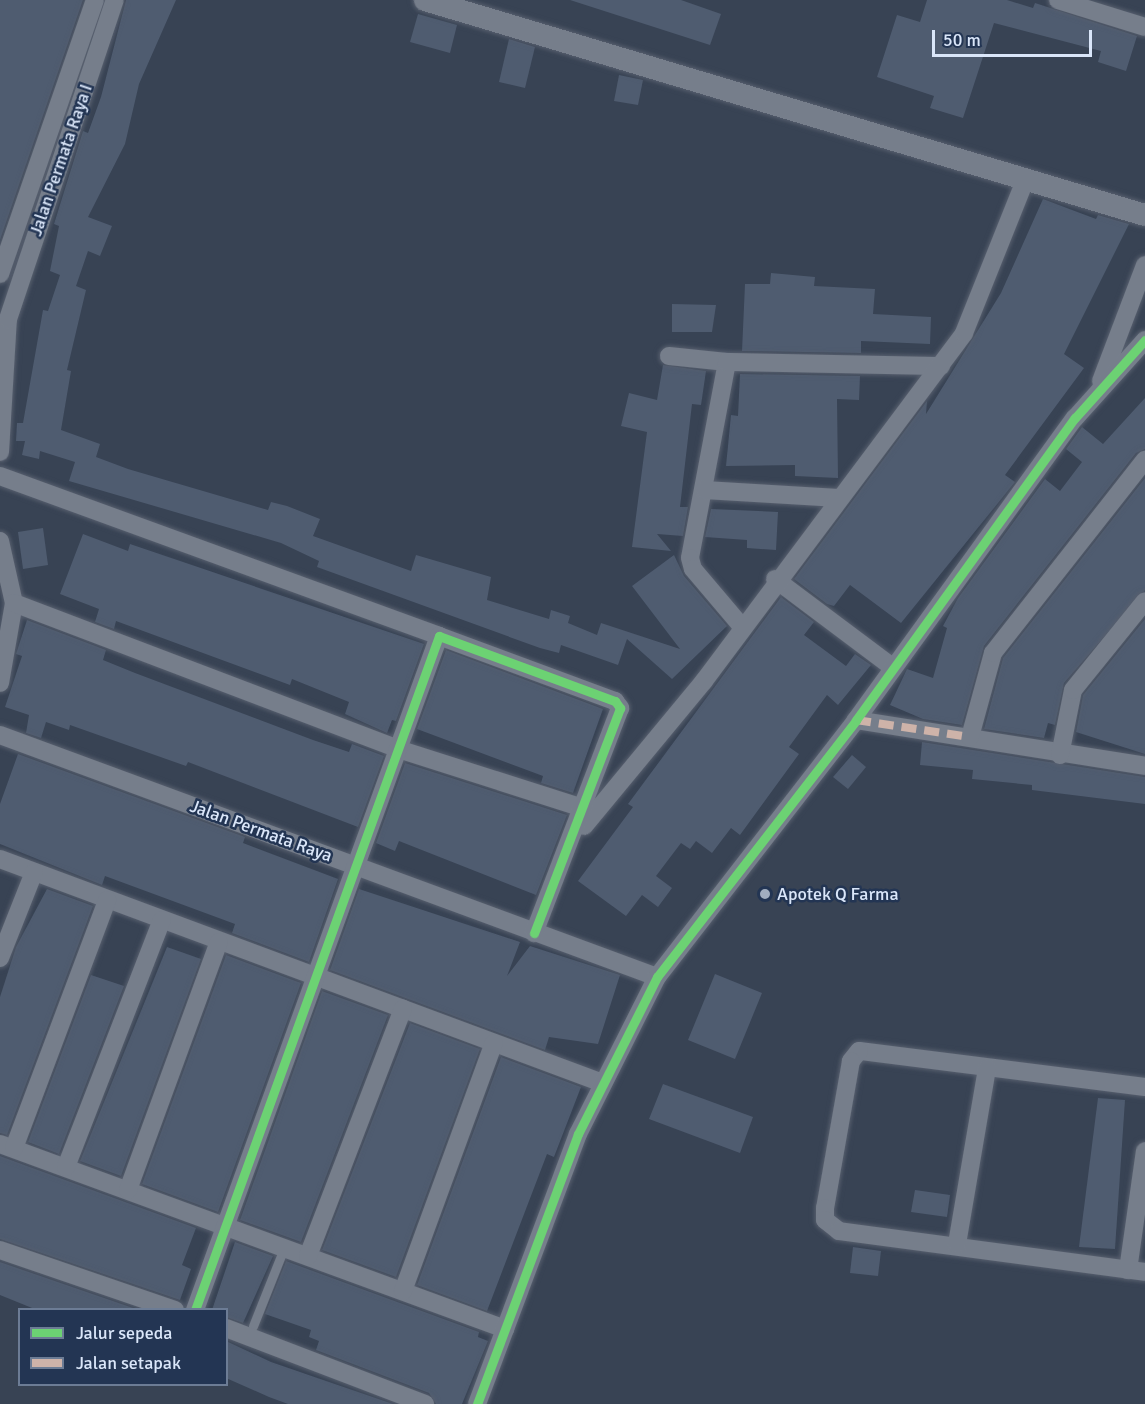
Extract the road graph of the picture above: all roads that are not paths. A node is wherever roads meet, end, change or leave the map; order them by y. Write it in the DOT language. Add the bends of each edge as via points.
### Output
graph roads {
  1 [pos="95,0"];
  2 [pos="115,0"];
  3 [pos="425,0"];
  4 [pos="1058,0"];
  5 [pos="1145,27"];
  6 [pos="1026,178"];
  7 [pos="1145,215"];
  8 [pos="1145,265"];
  9 [pos="0,274"];
  10 [pos="4,319"];
  11 [pos="1145,340"];
  12 [pos="669,356"];
  13 [pos="727,362"];
  14 [pos="941,366"];
  15 [pos="1097,392"];
  16 [pos="2,422"];
  17 [pos="0,452"];
  18 [pos="1145,460"];
  19 [pos="0,476"];
  20 [pos="705,490"];
  21 [pos="838,498"];
  22 [pos="1,550"];
  23 [pos="775,579"];
  24 [pos="1145,601"];
  25 [pos="14,603"];
  26 [pos="743,628"];
  27 [pos="438,636"];
  28 [pos="892,667"];
  29 [pos="0,683"];
  30 [pos="856,720"];
  31 [pos="0,735"];
  32 [pos="970,737"];
  33 [pos="398,749"];
  34 [pos="1060,755"];
  35 [pos="1145,766"];
  36 [pos="586,809"];
  37 [pos="575,837"];
  38 [pos="0,859"];
  39 [pos="355,866"];
  40 [pos="34,873"];
  41 [pos="107,900"];
  42 [pos="162,920"];
  43 [pos="534,933"];
  44 [pos="219,942"];
  45 [pos="0,958"];
  46 [pos="313,976"];
  47 [pos="657,977"];
  48 [pos="403,1009"];
  49 [pos="494,1043"];
  50 [pos="987,1069"];
  51 [pos="600,1082"];
  52 [pos="1145,1087"];
  53 [pos="7,1146"];
  54 [pos="1145,1151"];
  55 [pos="66,1167"];
  56 [pos="128,1190"];
  57 [pos="226,1226"];
  58 [pos="957,1244"];
  59 [pos="284,1248"];
  60 [pos="0,1250"];
  61 [pos="308,1256"];
  62 [pos="1137,1271"];
  63 [pos="403,1291"];
  64 [pos="169,1308"];
  65 [pos="196,1308"];
  66 [pos="253,1326"];
  67 [pos="228,1329"];
  68 [pos="505,1329"];
  69 [pos="424,1404"];
  70 [pos="477,1404"];
  1 -- 9 [label="street, Jalan Permata Raya I"];
  2 -- 10 [label="street, Jalan Permata Raya I"];
  3 -- 6 [label="street"];
  4 -- 5 [label="street"];
  6 -- 7 [label="street"];
  6 -- 14 [label="street" via="983,295"];
  8 -- 15 [label="street"];
  10 -- 16 [label="street, Jalan Permata Raya I"];
  11 -- 15 [label="street"];
  12 -- 13 [label="street"];
  13 -- 14 [label="street"];
  13 -- 20 [label="street"];
  14 -- 21 [label="street"];
  15 -- 28 [label="street"];
  16 -- 17 [label="street, Jalan Permata Raya I"];
  18 -- 32 [label="street" via="993,653"];
  19 -- 27 [label="street"];
  20 -- 21 [label="street"];
  20 -- 26 [label="street" via="690,563"];
  21 -- 23 [label="street"];
  22 -- 25 [label="street"];
  23 -- 26 [label="street"];
  23 -- 28 [label="street"];
  24 -- 34 [label="street" via="1073,690"];
  25 -- 29 [label="street"];
  25 -- 33 [label="street"];
  26 -- 37 [label="street"];
  27 -- 33 [label="street"];
  27 -- 36 [label="street" via="615,701 620,718"];
  28 -- 30 [label="street"];
  30 -- 32 [label="street"];
  30 -- 47 [label="street"];
  31 -- 39 [label="street, Jalan Permata Raya"];
  32 -- 34 [label="street"];
  33 -- 36 [label="street"];
  33 -- 39 [label="street"];
  34 -- 35 [label="street"];
  36 -- 37 [label="street"];
  37 -- 43 [label="street"];
  38 -- 40 [label="street"];
  39 -- 43 [label="street, Jalan Permata Raya"];
  39 -- 46 [label="street"];
  40 -- 41 [label="street"];
  40 -- 45 [label="street"];
  41 -- 42 [label="street"];
  41 -- 53 [label="street"];
  42 -- 44 [label="street"];
  42 -- 55 [label="street"];
  43 -- 47 [label="street, Jalan Permata Raya"];
  44 -- 46 [label="street"];
  44 -- 56 [label="street"];
  46 -- 48 [label="street"];
  46 -- 57 [label="street"];
  47 -- 51 [label="street"];
  48 -- 49 [label="street"];
  48 -- 61 [label="street"];
  49 -- 51 [label="street"];
  49 -- 63 [label="street"];
  50 -- 52 [label="street"];
  50 -- 58 [label="street"];
  50 -- 58 [label="street" via="868,1049 854,1054 825,1208 825,1220 839,1231"];
  51 -- 68 [label="street"];
  53 -- 55 [label="street"];
  54 -- 62 [label="street"];
  55 -- 56 [label="street"];
  56 -- 57 [label="street"];
  57 -- 59 [label="street"];
  57 -- 65 [label="street"];
  58 -- 62 [label="street"];
  59 -- 61 [label="street"];
  59 -- 66 [label="lane"];
  60 -- 64 [label="street"];
  61 -- 63 [label="street"];
  63 -- 68 [label="street"];
  67 -- 69 [label="street"];
  68 -- 70 [label="street"];
}
